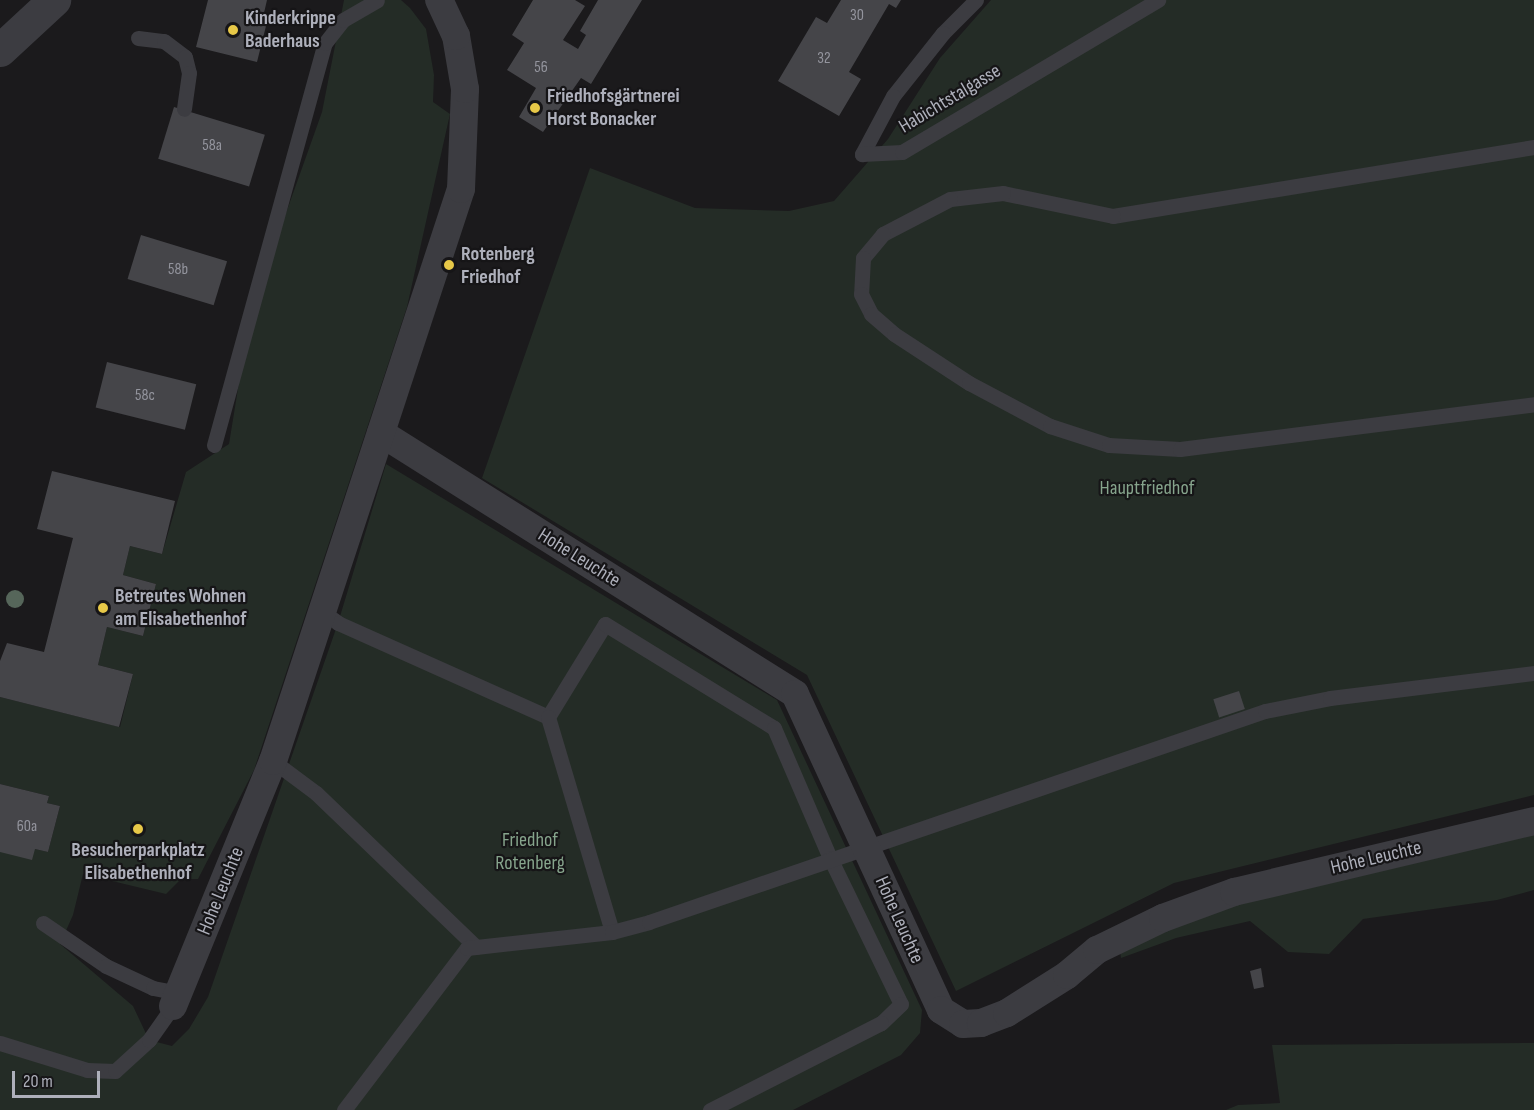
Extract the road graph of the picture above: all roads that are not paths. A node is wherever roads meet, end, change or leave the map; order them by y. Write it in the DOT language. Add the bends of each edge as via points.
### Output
graph roads {
  1 [pos="54,0"];
  2 [pos="377,0"];
  3 [pos="439,0"];
  4 [pos="976,0"];
  5 [pos="1158,0"];
  6 [pos="138,38"];
  7 [pos="0,50"];
  8 [pos="184,110"];
  9 [pos="1534,147"];
  10 [pos="1534,404"];
  11 [pos="381,433"];
  12 [pos="214,445"];
  13 [pos="323,612"];
  14 [pos="1534,673"];
  15 [pos="548,717"];
  16 [pos="273,761"];
  17 [pos="1534,821"];
  18 [pos="868,848"];
  19 [pos="830,858"];
  20 [pos="43,923"];
  21 [pos="612,932"];
  22 [pos="476,947"];
  23 [pos="176,1000"];
  24 [pos="0,1043"];
  25 [pos="344,1110"];
  26 [pos="710,1110"];
  1 -- 7 [label="street"];
  2 -- 12 [label="lane" via="343,20 326,44"];
  3 -- 11 [label="street, Hohe Leuchte" via="456,36 465,89 461,189"];
  4 -- 5 [label="lane, Habichtstalgasse" via="943,33 893,96 862,154 902,152"];
  6 -- 8 [label="lane" via="164,41 185,57 189,73"];
  9 -- 10 [label="lane" via="1113,216 1003,193 950,199 883,234 863,258 861,294 871,314 894,334 969,383 1050,426 1109,445 1180,449"];
  11 -- 13 [label="street, Hohe Leuchte"];
  11 -- 18 [label="street, Hohe Leuchte" via="795,694"];
  13 -- 15 [label="lane" via="338,623"];
  13 -- 16 [label="street, Hohe Leuchte"];
  14 -- 18 [label="lane" via="1330,698 1265,711"];
  15 -- 19 [label="lane" via="605,624 774,728"];
  15 -- 21 [label="lane"];
  16 -- 22 [label="lane" via="316,793"];
  16 -- 23 [label="street, Hohe Leuchte"];
  17 -- 18 [label="street, Hohe Leuchte" via="1234,892 1163,918 1096,950 1067,975 1007,1013 981,1023 963,1024 941,1010"];
  18 -- 19 [label="lane"];
  19 -- 21 [label="lane"];
  19 -- 26 [label="lane" via="901,1004 882,1023"];
  20 -- 23 [label="lane" via="106,966"];
  21 -- 22 [label="lane"];
  22 -- 25 [label="lane" via="467,948"];
  23 -- 24 [label="lane" via="149,1040 115,1071 87,1070"];
}
